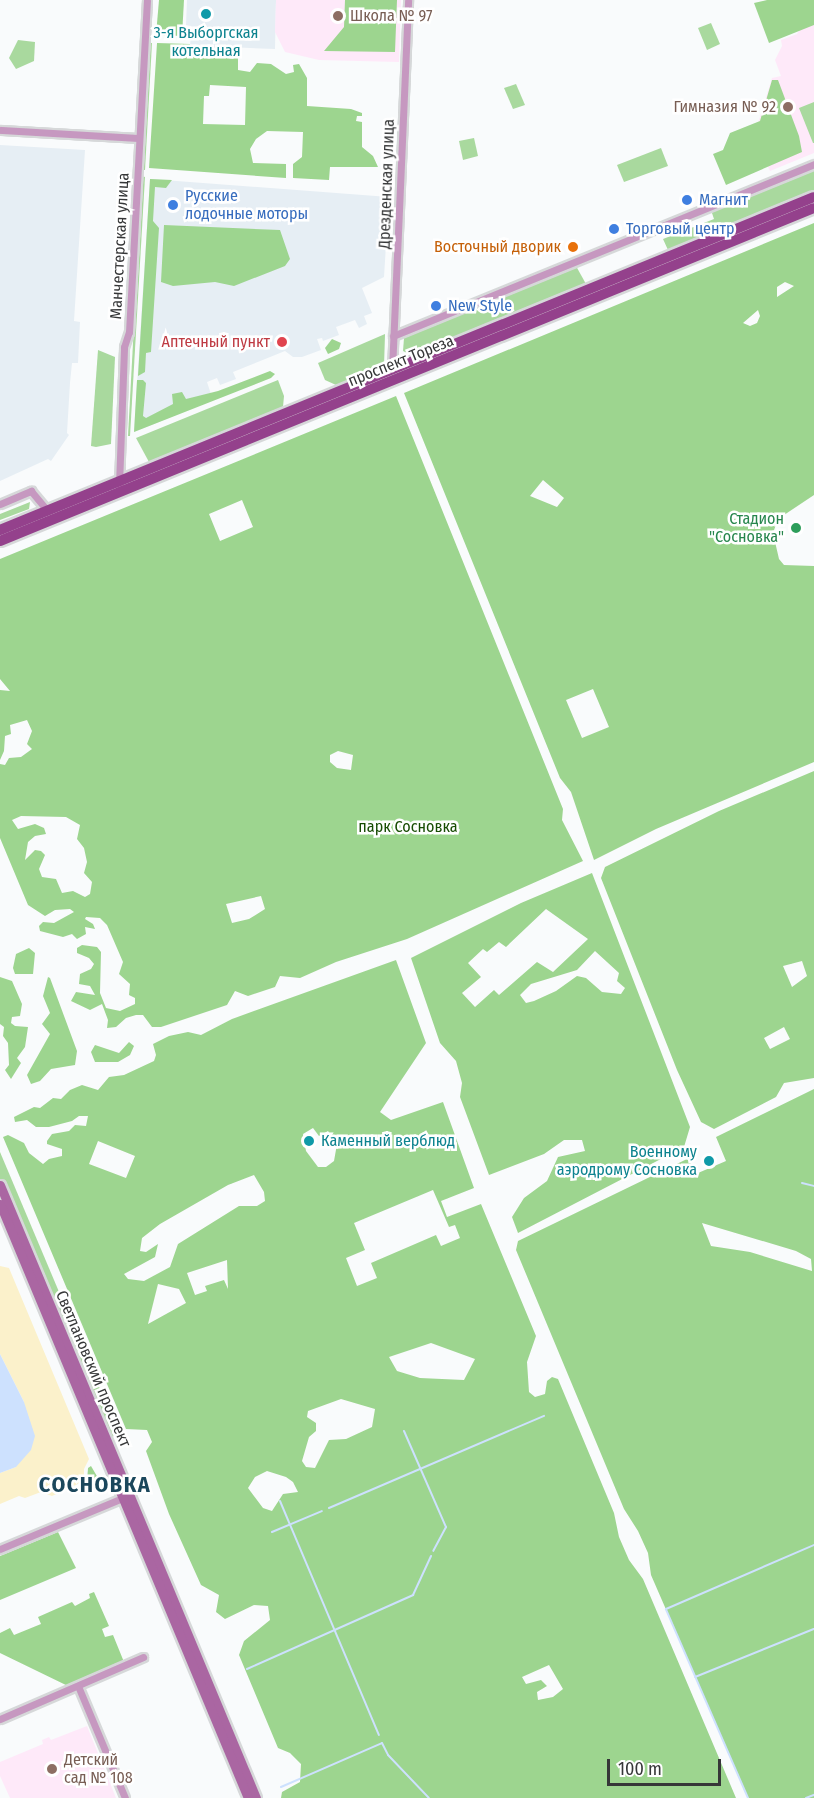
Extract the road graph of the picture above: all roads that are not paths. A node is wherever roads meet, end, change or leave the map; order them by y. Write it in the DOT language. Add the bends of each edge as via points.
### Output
graph roads {
  1 [pos="147,0"];
  2 [pos="408,0"];
  3 [pos="0,130"];
  4 [pos="139,138"];
  5 [pos="814,164"];
  6 [pos="814,197"];
  7 [pos="814,208"];
  8 [pos="393,336"];
  9 [pos="392,370"];
  10 [pos="120,486"];
  11 [pos="0,504"];
  12 [pos="48,511"];
  13 [pos="0,530"];
  14 [pos="0,541"];
  15 [pos="0,1185"];
  16 [pos="0,1204"];
  17 [pos="126,1496"];
  18 [pos="0,1549"];
  19 [pos="143,1657"];
  20 [pos="78,1686"];
  21 [pos="0,1719"];
  22 [pos="125,1798"];
  23 [pos="248,1798"];
  24 [pos="256,1798"];
  1 -- 4 [label="street, Манчестерская улица"];
  2 -- 8 [label="street, Дрезденская улица"];
  3 -- 4 [label="street"];
  4 -- 10 [label="street, Манчестерская улица" via="129,332 124,347"];
  5 -- 8 [label="street"];
  6 -- 9 [label="main road, проспект Тореза"];
  7 -- 10 [label="main road, проспект Тореза"];
  8 -- 9 [label="street, Дрезденская улица"];
  9 -- 10 [label="main road, проспект Тореза"];
  10 -- 12 [label="main road, проспект Тореза"];
  10 -- 14 [label="main road, проспект Тореза"];
  11 -- 12 [label="street" via="31,491"];
  12 -- 13 [label="main road, проспект Тореза"];
  15 -- 17 [label="main road, Светлановский проспект"];
  16 -- 17 [label="main road, Светлановский проспект"];
  17 -- 18 [label="street"];
  17 -- 23 [label="main road, Светлановский проспект"];
  17 -- 24 [label="main road, Светлановский проспект"];
  19 -- 20 [label="street"];
  20 -- 21 [label="street"];
  20 -- 22 [label="street"];
}
